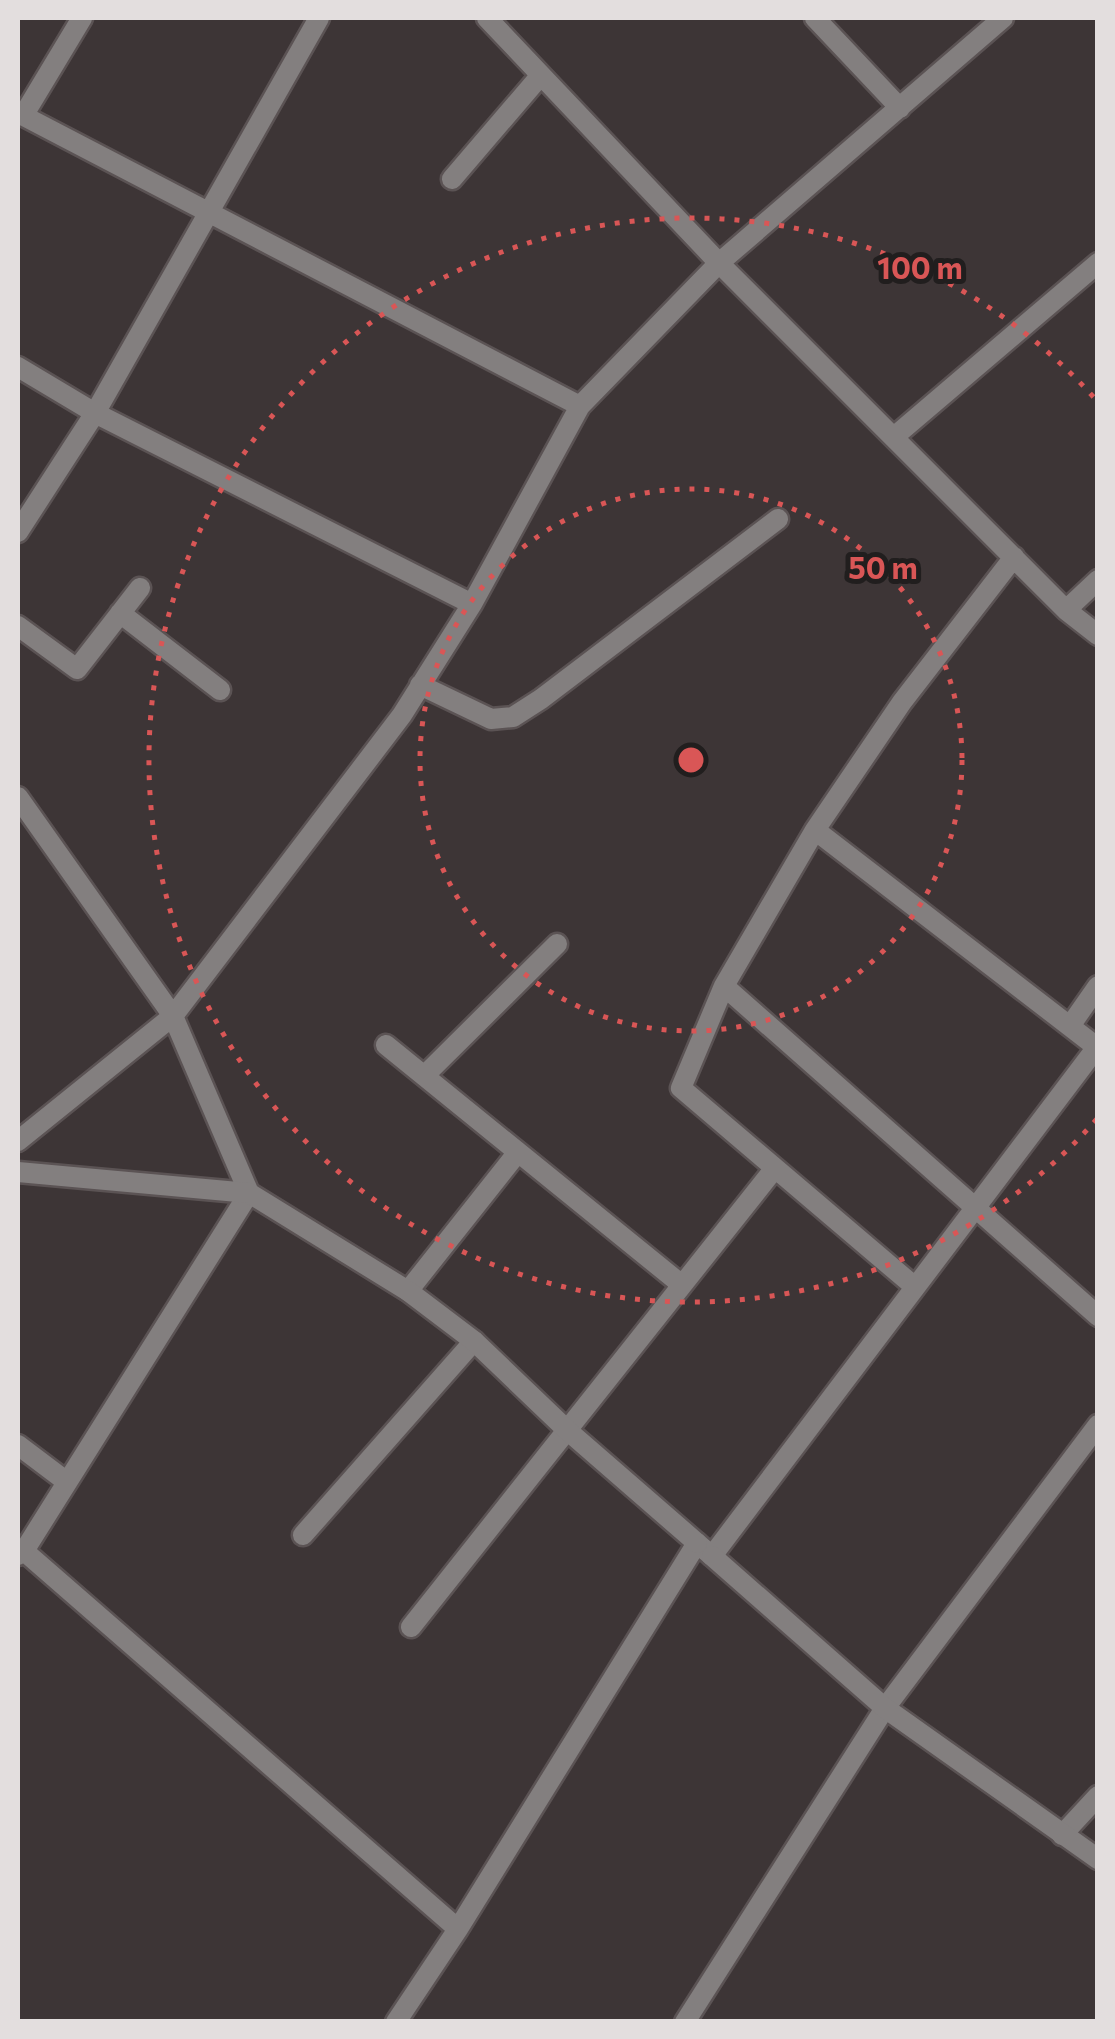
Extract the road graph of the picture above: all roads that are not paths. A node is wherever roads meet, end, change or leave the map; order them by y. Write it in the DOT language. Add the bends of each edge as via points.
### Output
graph roads {
  1 [pos="82,18"];
  2 [pos="319,18"];
  3 [pos="487,18"];
  4 [pos="814,18"];
  5 [pos="1003,18"];
  6 [pos="541,74"];
  7 [pos="900,108"];
  8 [pos="20,114"];
  9 [pos="452,179"];
  10 [pos="208,213"];
  11 [pos="719,263"];
  12 [pos="1098,263"];
  13 [pos="18,367"];
  14 [pos="580,406"];
  15 [pos="95,413"];
  16 [pos="895,436"];
  17 [pos="778,519"];
  18 [pos="18,532"];
  19 [pos="1014,557"];
  20 [pos="1098,580"];
  21 [pos="140,588"];
  22 [pos="472,604"];
  23 [pos="1066,610"];
  24 [pos="120,612"];
  25 [pos="18,626"];
  26 [pos="1098,635"];
  27 [pos="420,685"];
  28 [pos="220,690"];
  29 [pos="18,797"];
  30 [pos="815,830"];
  31 [pos="557,944"];
  32 [pos="724,986"];
  33 [pos="1098,986"];
  34 [pos="173,1016"];
  35 [pos="1070,1026"];
  36 [pos="386,1045"];
  37 [pos="1097,1047"];
  38 [pos="424,1076"];
  39 [pos="18,1141"];
  40 [pos="518,1152"];
  41 [pos="775,1168"];
  42 [pos="18,1172"];
  43 [pos="249,1194"];
  44 [pos="974,1208"];
  45 [pos="682,1285"];
  46 [pos="915,1287"];
  47 [pos="408,1291"];
  48 [pos="1098,1316"];
  49 [pos="474,1341"];
  50 [pos="1098,1425"];
  51 [pos="567,1430"];
  52 [pos="18,1445"];
  53 [pos="67,1482"];
  54 [pos="303,1535"];
  55 [pos="704,1550"];
  56 [pos="20,1553"];
  57 [pos="411,1627"];
  58 [pos="884,1708"];
  59 [pos="1098,1796"];
  60 [pos="1062,1834"];
  61 [pos="1098,1859"];
  62 [pos="458,1928"];
  63 [pos="396,2022"];
  64 [pos="685,2022"];
  1 -- 8 [label="street"];
  2 -- 10 [label="street"];
  3 -- 6 [label="street"];
  4 -- 7 [label="street"];
  5 -- 7 [label="street"];
  6 -- 9 [label="street"];
  6 -- 11 [label="street"];
  7 -- 11 [label="street"];
  8 -- 10 [label="street"];
  10 -- 14 [label="street"];
  10 -- 15 [label="street"];
  11 -- 14 [label="street"];
  11 -- 16 [label="street"];
  12 -- 16 [label="street"];
  13 -- 15 [label="street"];
  14 -- 22 [label="street"];
  15 -- 18 [label="street"];
  15 -- 22 [label="street"];
  16 -- 19 [label="street"];
  17 -- 27 [label="street" via="513,717 491,718"];
  19 -- 23 [label="street"];
  19 -- 30 [label="street" via="902,702"];
  20 -- 23 [label="street"];
  21 -- 24 [label="street"];
  22 -- 27 [label="street"];
  23 -- 26 [label="street"];
  24 -- 25 [label="street" via="77,668"];
  24 -- 28 [label="street"];
  27 -- 34 [label="street"];
  29 -- 34 [label="street"];
  30 -- 32 [label="street"];
  30 -- 35 [label="street"];
  31 -- 38 [label="street"];
  32 -- 41 [label="street" via="682,1088"];
  32 -- 44 [label="street"];
  33 -- 35 [label="street"];
  34 -- 39 [label="street"];
  34 -- 43 [label="street"];
  35 -- 37 [label="street"];
  36 -- 38 [label="street"];
  37 -- 44 [label="street"];
  38 -- 40 [label="street"];
  40 -- 45 [label="street"];
  40 -- 47 [label="street"];
  41 -- 45 [label="street"];
  41 -- 46 [label="street"];
  42 -- 43 [label="street"];
  43 -- 47 [label="street"];
  43 -- 53 [label="street"];
  44 -- 46 [label="street"];
  44 -- 48 [label="street"];
  45 -- 51 [label="street"];
  46 -- 55 [label="street"];
  47 -- 49 [label="street"];
  49 -- 51 [label="street"];
  49 -- 54 [label="street"];
  50 -- 58 [label="street"];
  51 -- 55 [label="street"];
  51 -- 57 [label="street"];
  52 -- 53 [label="street"];
  53 -- 56 [label="street"];
  55 -- 58 [label="street"];
  55 -- 62 [label="street"];
  56 -- 62 [label="street"];
  58 -- 60 [label="street"];
  58 -- 64 [label="street"];
  59 -- 60 [label="street"];
  60 -- 61 [label="street"];
  62 -- 63 [label="street"];
}
